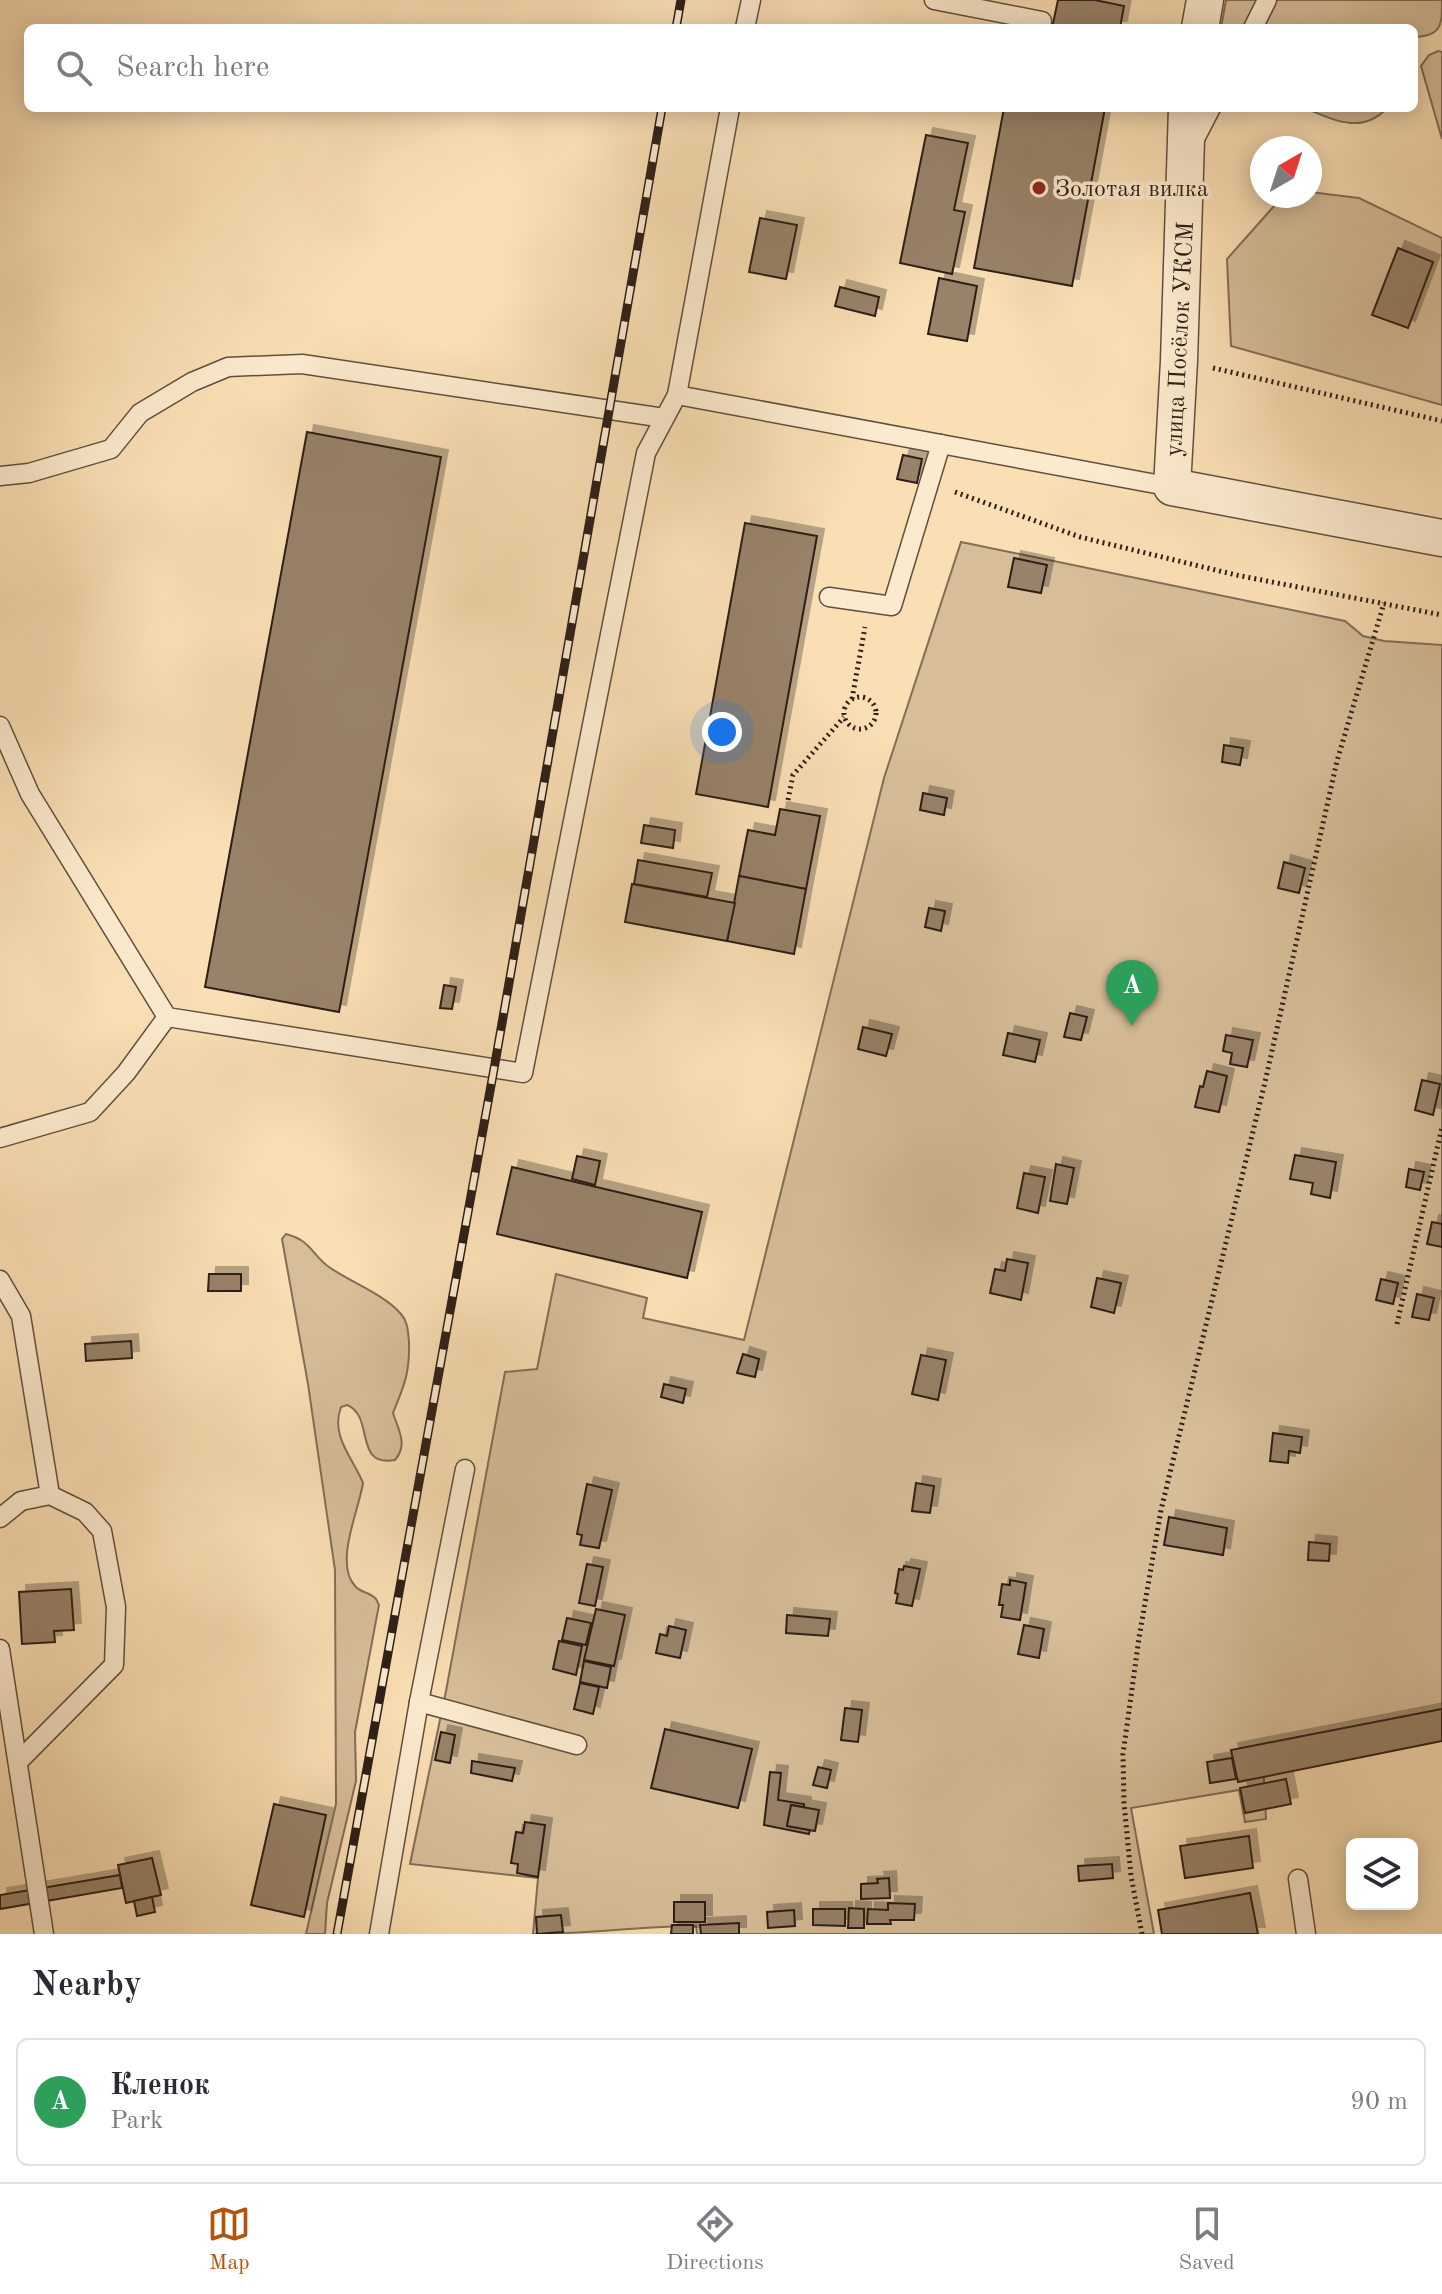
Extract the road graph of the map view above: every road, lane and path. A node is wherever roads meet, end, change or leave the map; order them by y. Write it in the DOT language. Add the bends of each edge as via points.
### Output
graph roads {
  1 [pos="751,0"];
  2 [pos="934,0"];
  3 [pos="1205,0"];
  4 [pos="1267,0"];
  5 [pos="1042,21"];
  6 [pos="746,24"];
  7 [pos="1201,24"];
  8 [pos="1255,24"];
  9 [pos="729,112"];
  10 [pos="1187,112"];
  11 [pos="1209,112"];
  12 [pos="1187,156"];
  13 [pos="1179,361"];
  14 [pos="677,395"];
  15 [pos="664,418"];
  16 [pos="1442,421"];
  17 [pos="941,444"];
  18 [pos="0,476"];
  19 [pos="929,483"];
  20 [pos="1172,487"];
  21 [pos="1442,538"];
  22 [pos="829,597"];
  23 [pos="869,603"];
  24 [pos="1384,603"];
  25 [pos="1442,615"];
  26 [pos="852,699"];
  27 [pos="844,717"];
  28 [pos="0,726"];
  29 [pos="788,800"];
  30 [pos="167,1017"];
  31 [pos="1442,1127"];
  32 [pos="0,1138"];
  33 [pos="0,1280"];
  34 [pos="1397,1324"];
  35 [pos="465,1469"];
  36 [pos="50,1495"];
  37 [pos="0,1518"];
  38 [pos="0,1649"];
  39 [pos="419,1702"];
  40 [pos="577,1745"];
  41 [pos="18,1762"];
  42 [pos="1298,1879"];
  43 [pos="44,1934"];
  44 [pos="379,1934"];
  45 [pos="1142,1934"];
  46 [pos="1306,1934"];
  1 -- 6 [label="lane"];
  2 -- 5 [label="lane"];
  3 -- 7 [label="street"];
  4 -- 8 [label="lane"];
  9 -- 14 [label="lane"];
  10 -- 12 [label="street, улица Посёлок УКСМ"];
  11 -- 12 [label="lane"];
  12 -- 13 [label="street, улица Посёлок УКСМ"];
  13 -- 16 [label="path"];
  13 -- 20 [label="street, улица Посёлок УКСМ"];
  14 -- 15 [label="lane"];
  14 -- 17 [label="lane"];
  15 -- 18 [label="lane" via="302,364 228,367 140,413 111,449"];
  15 -- 30 [label="lane" via="646,453 523,1073"];
  17 -- 19 [label="lane"];
  17 -- 20 [label="lane"];
  19 -- 23 [label="lane" via="892,606"];
  19 -- 24 [label="path" via="1080,537 1236,575"];
  20 -- 21 [label="street, улица Посёлок УКСМ"];
  22 -- 23 [label="lane"];
  23 -- 26 [label="path"];
  24 -- 25 [label="path"];
  24 -- 45 [label="path" via="1337,761 1159,1524 1123,1754 1131,1876"];
  26 -- 27 [label="path"];
  26 -- 27 [label="path" via="872,702 874,722 860,730"];
  27 -- 29 [label="path" via="793,775"];
  28 -- 30 [label="lane" via="30,794"];
  30 -- 32 [label="lane" via="90,1112"];
  31 -- 34 [label="path"];
  33 -- 36 [label="lane" via="21,1316"];
  35 -- 39 [label="lane"];
  36 -- 37 [label="lane" via="21,1501"];
  36 -- 41 [label="lane" via="85,1512 102,1531 116,1607 114,1665"];
  38 -- 41 [label="lane"];
  39 -- 40 [label="lane"];
  39 -- 44 [label="lane"];
  41 -- 43 [label="lane"];
  42 -- 46 [label="lane"];
}
